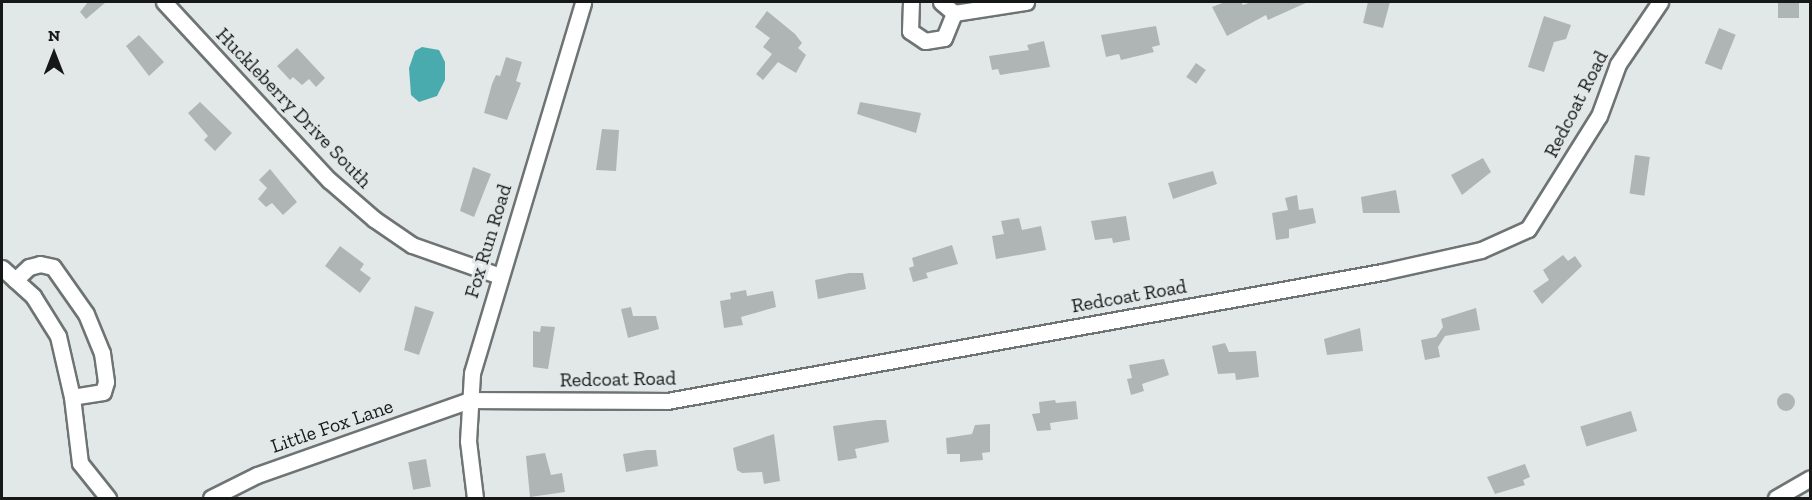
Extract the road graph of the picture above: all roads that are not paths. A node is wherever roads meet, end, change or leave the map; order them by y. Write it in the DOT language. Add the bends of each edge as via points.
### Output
graph roads {
  1 [pos="164,2"];
  2 [pos="583,2"];
  3 [pos="911,2"];
  4 [pos="941,2"];
  5 [pos="1026,2"];
  6 [pos="1660,2"];
  7 [pos="954,13"];
  8 [pos="2,268"];
  9 [pos="500,276"];
  10 [pos="15,280"];
  11 [pos="72,397"];
  12 [pos="470,400"];
  13 [pos="1810,478"];
  14 [pos="108,498"];
  15 [pos="211,498"];
  16 [pos="475,498"];
  17 [pos="1776,498"];
  1 -- 9 [label="street, Huckleberry Drive South" via="329,180 374,219 412,245"];
  2 -- 9 [label="street, Fox Run Road"];
  3 -- 7 [label="street" via="910,31 926,41 944,38"];
  4 -- 7 [label="street"];
  5 -- 7 [label="street"];
  6 -- 12 [label="street, Redcoat Road" via="1618,64 1599,116 1528,229 1481,250 1382,272 667,401"];
  8 -- 10 [label="street"];
  9 -- 12 [label="street, Fox Run Road" via="479,345"];
  10 -- 11 [label="street" via="33,296 58,336"];
  10 -- 11 [label="street" via="29,267 53,267 86,314 102,353 106,382 103,392"];
  11 -- 14 [label="street" via="80,463"];
  12 -- 15 [label="street, Little Fox Lane" via="257,475"];
  12 -- 16 [label="street, Fox Run Road" via="468,441"];
  13 -- 17 [label="street"];
}
